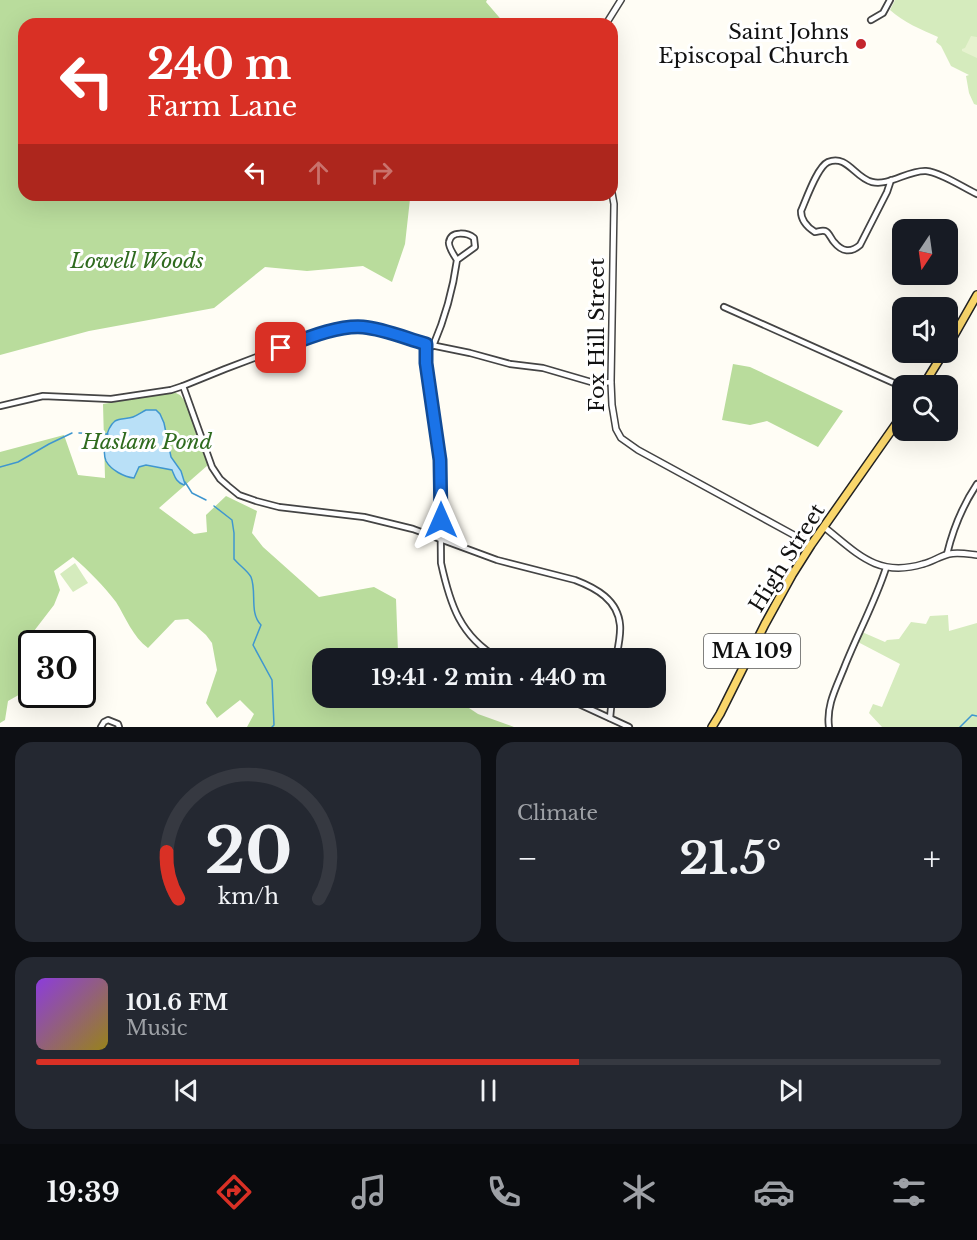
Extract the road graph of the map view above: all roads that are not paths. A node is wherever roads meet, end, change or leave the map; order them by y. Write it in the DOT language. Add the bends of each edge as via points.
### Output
graph roads {
  1 [pos="621,0"];
  2 [pos="890,0"];
  3 [pos="610,18"];
  4 [pos="871,20"];
  5 [pos="891,180"];
  6 [pos="977,194"];
  7 [pos="613,201"];
  8 [pos="457,260"];
  9 [pos="977,295"];
  10 [pos="724,307"];
  11 [pos="958,328"];
  12 [pos="426,344"];
  13 [pos="433,346"];
  14 [pos="611,382"];
  15 [pos="892,382"];
  16 [pos="183,386"];
  17 [pos="0,406"];
  18 [pos="892,430"];
  19 [pos="977,484"];
  20 [pos="824,527"];
  21 [pos="441,539"];
  22 [pos="811,545"];
  23 [pos="947,554"];
  24 [pos="977,555"];
  25 [pos="886,568"];
  26 [pos="483,648"];
  27 [pos="618,648"];
  28 [pos="588,708"];
  29 [pos="611,708"];
  30 [pos="610,718"];
  31 [pos="101,727"];
  32 [pos="119,727"];
  33 [pos="629,727"];
  34 [pos="712,727"];
  35 [pos="829,727"];
  1 -- 3 [label="street"];
  2 -- 4 [label="street" via="883,13"];
  5 -- 5 [label="street" via="871,182 843,161 828,162 819,173 801,217 810,229 824,230 834,243 854,250"];
  5 -- 6 [label="street" via="926,171"];
  7 -- 14 [label="street, Fox Hill Street"];
  8 -- 8 [label="street" via="449,245 452,236 474,238 475,247"];
  8 -- 13 [label="street" via="445,316"];
  9 -- 11 [label="main road"];
  10 -- 15 [label="street"];
  12 -- 13 [label="street"];
  12 -- 16 [label="street" via="380,330 348,327 299,341"];
  12 -- 21 [label="street" via="440,460"];
  13 -- 14 [label="street" via="591,382"];
  14 -- 22 [label="street, Fox Hill Street" via="614,421 621,438"];
  16 -- 17 [label="street" via="111,399 43,396"];
  16 -- 21 [label="street" via="212,467 239,495 279,507 364,517"];
  18 -- 20 [label="main road, High Street / MA 109"];
  19 -- 23 [label="street"];
  20 -- 22 [label="main road, High Street / MA 109"];
  20 -- 25 [label="street" via="866,560"];
  21 -- 26 [label="street" via="441,563 452,605 460,622"];
  21 -- 27 [label="street" via="596,589 614,605 618,615 621,626"];
  22 -- 34 [label="main road, High Street / MA 109"];
  23 -- 24 [label="street"];
  23 -- 25 [label="street" via="921,565"];
  25 -- 35 [label="street" via="832,695"];
  28 -- 30 [label="street"];
  29 -- 30 [label="street"];
  30 -- 33 [label="street"];
  31 -- 32 [label="street" via="108,720"];
}
